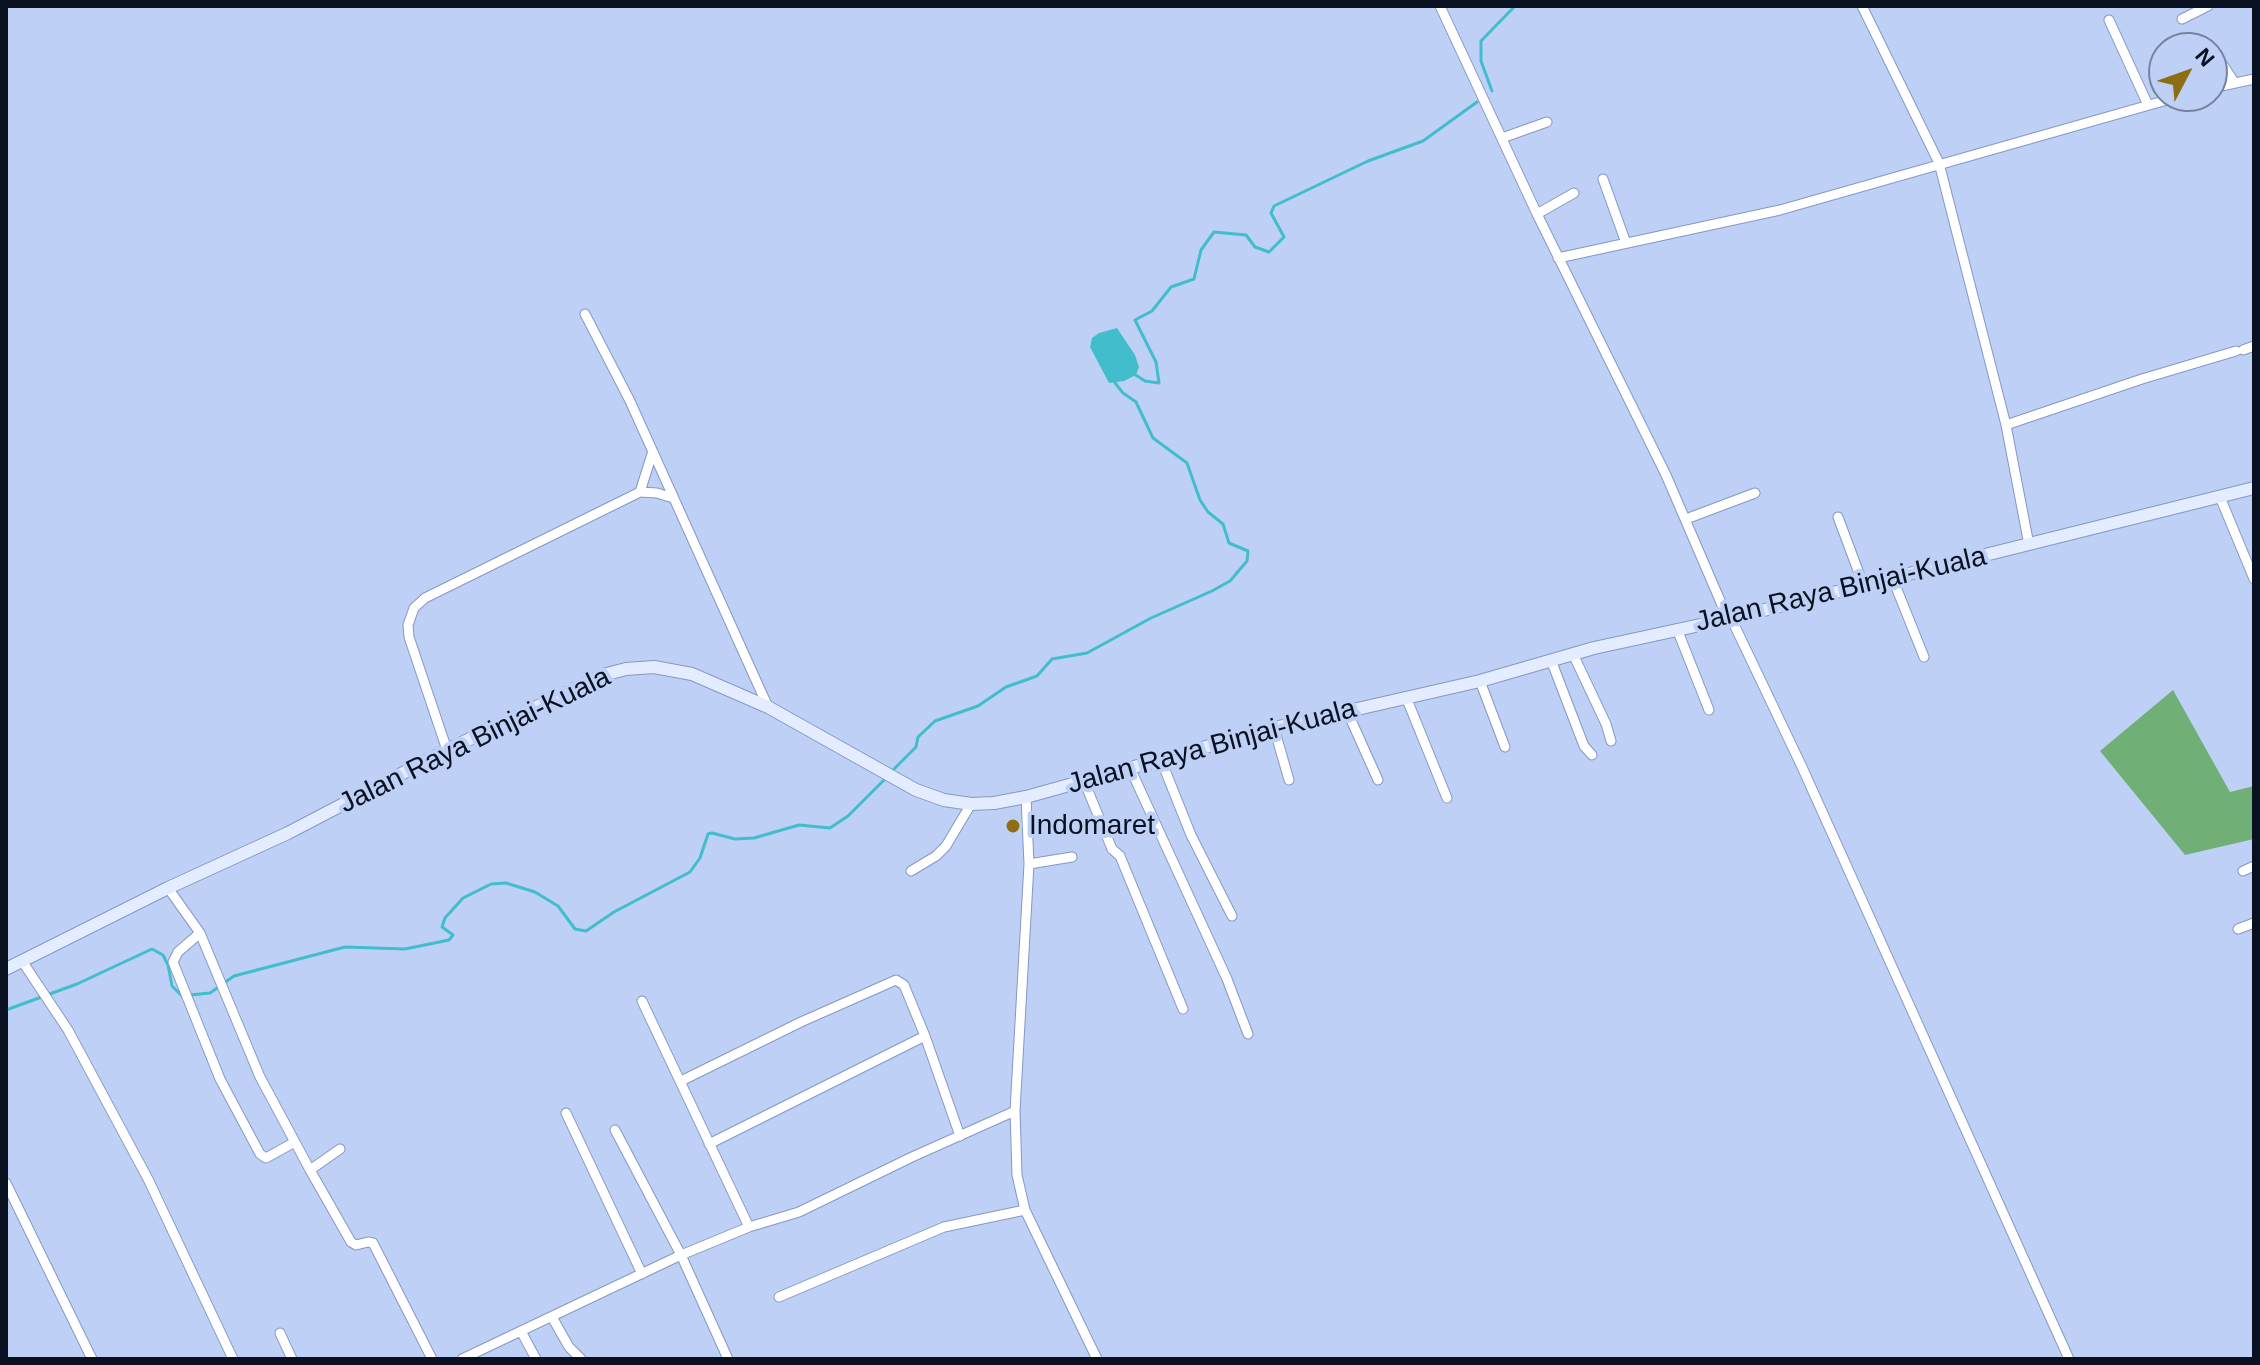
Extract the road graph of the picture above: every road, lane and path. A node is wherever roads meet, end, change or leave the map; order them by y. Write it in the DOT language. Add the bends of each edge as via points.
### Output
graph roads {
  1 [pos="1440,6"];
  2 [pos="1862,6"];
  3 [pos="2208,6"];
  4 [pos="2182,19"];
  5 [pos="2109,20"];
  6 [pos="2228,73"];
  7 [pos="2254,79"];
  8 [pos="2234,82"];
  9 [pos="2228,84"];
  10 [pos="2148,105"];
  11 [pos="1547,122"];
  12 [pos="1502,138"];
  13 [pos="1939,163"];
  14 [pos="1603,179"];
  15 [pos="1574,193"];
  16 [pos="1537,214"];
  17 [pos="1626,243"];
  18 [pos="1558,258"];
  19 [pos="585,314"];
  20 [pos="2254,346"];
  21 [pos="2006,425"];
  22 [pos="652,454"];
  23 [pos="2254,488"];
  24 [pos="640,492"];
  25 [pos="1755,493"];
  26 [pos="2220,497"];
  27 [pos="673,498"];
  28 [pos="1838,517"];
  29 [pos="1686,519"];
  30 [pos="2029,545"];
  31 [pos="1892,577"];
  32 [pos="2254,579"];
  33 [pos="1863,584"];
  34 [pos="1729,619"];
  35 [pos="1677,629"];
  36 [pos="1573,654"];
  37 [pos="1924,657"];
  38 [pos="1551,660"];
  39 [pos="1480,681"];
  40 [pos="1406,697"];
  41 [pos="768,707"];
  42 [pos="1709,710"];
  43 [pos="1347,711"];
  44 [pos="1274,728"];
  45 [pos="1611,741"];
  46 [pos="1505,747"];
  47 [pos="447,750"];
  48 [pos="1592,755"];
  49 [pos="1161,760"];
  50 [pos="1130,768"];
  51 [pos="1289,780"];
  52 [pos="1378,780"];
  53 [pos="1084,781"];
  54 [pos="1026,797"];
  55 [pos="1447,798"];
  56 [pos="971,804"];
  57 [pos="1072,857"];
  58 [pos="1029,864"];
  59 [pos="2254,866"];
  60 [pos="911,871"];
  61 [pos="2243,871"];
  62 [pos="168,888"];
  63 [pos="1232,916"];
  64 [pos="2254,923"];
  65 [pos="2238,929"];
  66 [pos="200,933"];
  67 [pos="22,961"];
  68 [pos="6,969"];
  69 [pos="642,1001"];
  70 [pos="1183,1009"];
  71 [pos="1248,1034"];
  72 [pos="925,1036"];
  73 [pos="681,1081"];
  74 [pos="1015,1111"];
  75 [pos="566,1113"];
  76 [pos="615,1130"];
  77 [pos="960,1136"];
  78 [pos="293,1143"];
  79 [pos="709,1144"];
  80 [pos="340,1149"];
  81 [pos="310,1170"];
  82 [pos="6,1183"];
  83 [pos="1025,1210"];
  84 [pos="749,1227"];
  85 [pos="681,1255"];
  86 [pos="642,1274"];
  87 [pos="779,1297"];
  88 [pos="552,1317"];
  89 [pos="521,1331"];
  90 [pos="280,1333"];
  91 [pos="92,1359"];
  92 [pos="233,1359"];
  93 [pos="292,1359"];
  94 [pos="432,1359"];
  95 [pos="462,1359"];
  96 [pos="536,1359"];
  97 [pos="581,1359"];
  98 [pos="728,1359"];
  99 [pos="1097,1359"];
  100 [pos="2069,1359"];
  1 -- 12 [label="street"];
  2 -- 13 [label="street"];
  3 -- 4 [label="street"];
  5 -- 10 [label="street"];
  6 -- 8 [label="street"];
  7 -- 8 [label="street"];
  8 -- 9 [label="street"];
  10 -- 13 [label="street"];
  11 -- 12 [label="street"];
  12 -- 16 [label="street"];
  13 -- 17 [label="street" via="1780,210"];
  13 -- 21 [label="street"];
  14 -- 17 [label="street"];
  15 -- 16 [label="street"];
  16 -- 18 [label="street"];
  17 -- 18 [label="street"];
  18 -- 29 [label="street"];
  19 -- 22 [label="street"];
  20 -- 21 [label="street"];
  21 -- 30 [label="street"];
  22 -- 24 [label="street"];
  22 -- 27 [label="street"];
  23 -- 26 [label="main road, Jalan Raya Binjai-Kuala"];
  24 -- 27 [label="street"];
  24 -- 47 [label="street" via="414,608 409,637"];
  25 -- 29 [label="street"];
  26 -- 30 [label="main road, Jalan Raya Binjai-Kuala"];
  26 -- 32 [label="street"];
  27 -- 41 [label="street"];
  28 -- 33 [label="street"];
  29 -- 34 [label="street"];
  30 -- 31 [label="main road, Jalan Raya Binjai-Kuala"];
  31 -- 33 [label="main road, Jalan Raya Binjai-Kuala"];
  31 -- 37 [label="street"];
  33 -- 34 [label="main road, Jalan Raya Binjai-Kuala"];
  34 -- 35 [label="main road, Jalan Raya Binjai-Kuala"];
  34 -- 100 [label="street" via="1802,767"];
  35 -- 36 [label="main road, Jalan Raya Binjai-Kuala"];
  35 -- 42 [label="street"];
  36 -- 38 [label="main road, Jalan Raya Binjai-Kuala"];
  36 -- 45 [label="street"];
  38 -- 39 [label="main road, Jalan Raya Binjai-Kuala"];
  38 -- 48 [label="street"];
  39 -- 40 [label="main road, Jalan Raya Binjai-Kuala"];
  39 -- 46 [label="street"];
  40 -- 43 [label="main road, Jalan Raya Binjai-Kuala"];
  40 -- 55 [label="street"];
  41 -- 47 [label="main road, Jalan Raya Binjai-Kuala" via="692,674 654,667 626,669 603,675"];
  41 -- 56 [label="main road, Jalan Raya Binjai-Kuala" via="916,790"];
  43 -- 44 [label="main road, Jalan Raya Binjai-Kuala"];
  43 -- 52 [label="street"];
  44 -- 49 [label="main road, Jalan Raya Binjai-Kuala"];
  44 -- 51 [label="street"];
  47 -- 62 [label="main road, Jalan Raya Binjai-Kuala"];
  49 -- 50 [label="main road, Jalan Raya Binjai-Kuala"];
  49 -- 63 [label="street"];
  50 -- 53 [label="main road, Jalan Raya Binjai-Kuala"];
  50 -- 71 [label="street"];
  53 -- 54 [label="main road, Jalan Raya Binjai-Kuala"];
  53 -- 70 [label="street"];
  54 -- 56 [label="main road, Jalan Raya Binjai-Kuala"];
  54 -- 58 [label="street"];
  56 -- 60 [label="street" via="946,846"];
  57 -- 58 [label="street"];
  58 -- 74 [label="street"];
  59 -- 61 [label="street"];
  62 -- 66 [label="street"];
  62 -- 67 [label="main road, Jalan Raya Binjai-Kuala"];
  64 -- 65 [label="street"];
  66 -- 78 [label="street"];
  66 -- 78 [label="street" via="173,962 220,1079 260,1154 266,1158"];
  67 -- 68 [label="main road, Jalan Raya Binjai-Kuala"];
  67 -- 92 [label="street" via="68,1030 141,1165"];
  69 -- 73 [label="street"];
  72 -- 73 [label="street" via="904,985 896,980"];
  72 -- 77 [label="street"];
  72 -- 79 [label="street"];
  73 -- 79 [label="street"];
  74 -- 77 [label="street"];
  74 -- 83 [label="street" via="1017,1175"];
  75 -- 86 [label="street"];
  76 -- 85 [label="street"];
  77 -- 84 [label="street" via="799,1212"];
  78 -- 81 [label="street"];
  79 -- 84 [label="street"];
  80 -- 81 [label="street"];
  81 -- 94 [label="street" via="351,1242 373,1243"];
  82 -- 91 [label="street"];
  83 -- 87 [label="street" via="944,1227"];
  83 -- 99 [label="street"];
  84 -- 85 [label="street"];
  85 -- 86 [label="street"];
  85 -- 98 [label="street"];
  86 -- 88 [label="street"];
  88 -- 89 [label="street"];
  88 -- 97 [label="street"];
  89 -- 95 [label="street"];
  89 -- 96 [label="street"];
  90 -- 93 [label="street"];
}
